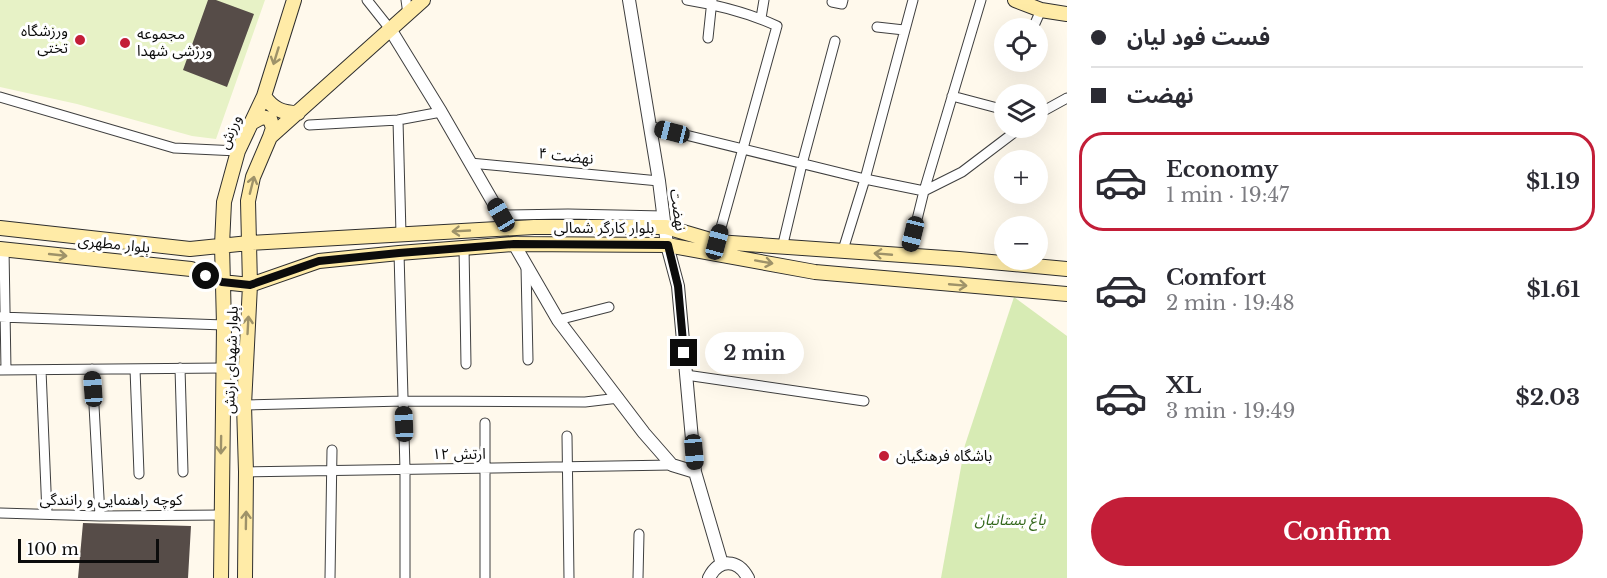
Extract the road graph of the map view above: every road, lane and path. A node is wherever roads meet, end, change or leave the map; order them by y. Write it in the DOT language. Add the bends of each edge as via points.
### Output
graph roads {
  1 [pos="294,0"];
  2 [pos="367,0"];
  3 [pos="423,0"];
  4 [pos="629,0"];
  5 [pos="687,0"];
  6 [pos="764,0"];
  7 [pos="843,0"];
  8 [pos="913,0"];
  9 [pos="981,0"];
  10 [pos="1015,0"];
  11 [pos="712,2"];
  12 [pos="832,2"];
  13 [pos="407,7"];
  14 [pos="1054,9"];
  15 [pos="761,18"];
  16 [pos="877,27"];
  17 [pos="390,29"];
  18 [pos="904,30"];
  19 [pos="708,38"];
  20 [pos="835,41"];
  21 [pos="264,96"];
  22 [pos="952,96"];
  23 [pos="0,97"];
  24 [pos="1067,98"];
  25 [pos="994,107"];
  26 [pos="1048,108"];
  27 [pos="441,112"];
  28 [pos="298,113"];
  29 [pos="398,120"];
  30 [pos="251,123"];
  31 [pos="309,125"];
  32 [pos="649,126"];
  33 [pos="270,137"];
  34 [pos="1007,138"];
  35 [pos="741,149"];
  36 [pos="238,151"];
  37 [pos="470,163"];
  38 [pos="802,164"];
  39 [pos="865,179"];
  40 [pos="659,182"];
  41 [pos="924,191"];
  42 [pos="501,215"];
  43 [pos="665,222"];
  44 [pos="0,228"];
  45 [pos="508,228"];
  46 [pos="401,234"];
  47 [pos="717,242"];
  48 [pos="249,243"];
  49 [pos="514,244"];
  50 [pos="222,245"];
  51 [pos="668,245"];
  52 [pos="464,248"];
  53 [pos="782,248"];
  54 [pos="2,249"];
  55 [pos="843,250"];
  56 [pos="399,253"];
  57 [pos="908,256"];
  58 [pos="526,266"];
  59 [pos="1067,269"];
  60 [pos="222,282"];
  61 [pos="250,285"];
  62 [pos="1067,294"];
  63 [pos="609,307"];
  64 [pos="2,317"];
  65 [pos="558,320"];
  66 [pos="224,325"];
  67 [pos="528,360"];
  68 [pos="466,364"];
  69 [pos="180,368"];
  70 [pos="222,368"];
  71 [pos="92,369"];
  72 [pos="135,369"];
  73 [pos="3,370"];
  74 [pos="41,370"];
  75 [pos="686,375"];
  76 [pos="619,398"];
  77 [pos="403,401"];
  78 [pos="864,401"];
  79 [pos="244,405"];
  80 [pos="485,423"];
  81 [pos="567,436"];
  82 [pos="332,450"];
  83 [pos="672,465"];
  84 [pos="568,467"];
  85 [pos="333,470"];
  86 [pos="405,470"];
  87 [pos="485,470"];
  88 [pos="183,472"];
  89 [pos="246,472"];
  90 [pos="695,472"];
  91 [pos="139,474"];
  92 [pos="0,513"];
  93 [pos="47,514"];
  94 [pos="222,515"];
  95 [pos="100,516"];
  96 [pos="639,534"];
  97 [pos="722,564"];
  98 [pos="746,574"];
  99 [pos="221,578"];
  100 [pos="245,578"];
  101 [pos="330,578"];
  102 [pos="405,578"];
  103 [pos="485,578"];
  104 [pos="569,578"];
  105 [pos="638,578"];
  106 [pos="709,578"];
  107 [pos="760,578"];
  1 -- 21 [label="main road, ورزش, one-way"];
  2 -- 17 [label="street"];
  3 -- 13 [label="main road, بلوار شهدای ارتش"];
  4 -- 32 [label="street, نهضت"];
  5 -- 11 [label="street"];
  6 -- 15 [label="street"];
  7 -- 12 [label="street" via="842,4"];
  8 -- 18 [label="street"];
  9 -- 22 [label="street"];
  10 -- 14 [label="main road"];
  11 -- 15 [label="street"];
  11 -- 19 [label="street"];
  13 -- 17 [label="main road, بلوار شهدای ارتش"];
  15 -- 35 [label="street" via="777,26"];
  16 -- 18 [label="street"];
  17 -- 27 [label="street"];
  17 -- 28 [label="main road, بلوار شهدای ارتش"];
  18 -- 39 [label="street"];
  20 -- 38 [label="street"];
  21 -- 28 [label="main road" via="278,110"];
  21 -- 30 [label="main road, ورزش"];
  22 -- 25 [label="street"];
  22 -- 41 [label="street"];
  23 -- 36 [label="street" via="174,148"];
  24 -- 26 [label="street"];
  27 -- 29 [label="street"];
  27 -- 37 [label="street"];
  28 -- 33 [label="main road, بلوار شهدای ارتش"];
  29 -- 31 [label="street"];
  29 -- 46 [label="street"];
  30 -- 33 [label="main road" via="262,117 270,119"];
  30 -- 36 [label="main road, ورزش"];
  32 -- 35 [label="street"];
  32 -- 40 [label="street, نهضت"];
  48 -- 33 [label="main road, بلوار شهدای ارتش, one-way" via="248,201 253,177"];
  34 -- 41 [label="street" via="962,172"];
  35 -- 38 [label="street"];
  35 -- 47 [label="street"];
  36 -- 50 [label="main road, ورزش" via="224,202"];
  37 -- 40 [label="street, نهضت ۴"];
  37 -- 42 [label="street"];
  38 -- 39 [label="street"];
  38 -- 53 [label="street"];
  39 -- 41 [label="street"];
  39 -- 55 [label="street"];
  40 -- 43 [label="street, نهضت"];
  41 -- 57 [label="street"];
  42 -- 43 [label="street" via="568,214"];
  42 -- 45 [label="street"];
  43 -- 45 [label="main road, بلوار کارگر شمالی"];
  43 -- 47 [label="main road, بلوار کارگر شمالی"];
  43 -- 51 [label="street, نهضت"];
  44 -- 50 [label="main road, بلوار مطهری" via="190,249"];
  45 -- 46 [label="main road, بلوار کارگر شمالی, one-way"];
  46 -- 48 [label="main road, بلوار کارگر شمالی"];
  47 -- 53 [label="main road, بلوار کارگر شمالی"];
  48 -- 50 [label="main road, بلوار مطهری"];
  48 -- 61 [label="main road, بلوار شهدای ارتش"];
  49 -- 51 [label="main road, بلوار کارگر شمالی"];
  49 -- 52 [label="main road, بلوار کارگر شمالی"];
  49 -- 58 [label="street"];
  50 -- 60 [label="main road, ورزش"];
  51 -- 62 [label="main road, بلوار کارگر شمالی, one-way" via="815,272"];
  51 -- 75 [label="street, نهضت" via="678,286"];
  52 -- 56 [label="main road, بلوار کارگر شمالی"];
  52 -- 68 [label="street"];
  53 -- 55 [label="main road, بلوار کارگر شمالی"];
  54 -- 60 [label="main road, بلوار مطهری, one-way" via="191,269"];
  54 -- 64 [label="street"];
  57 -- 55 [label="main road, بلوار کارگر شمالی, one-way"];
  56 -- 61 [label="main road, بلوار کارگر شمالی" via="319,261"];
  56 -- 77 [label="street"];
  57 -- 59 [label="main road, بلوار کارگر شمالی"];
  58 -- 65 [label="street"];
  58 -- 67 [label="street"];
  60 -- 61 [label="main road, بلوار مطهری"];
  60 -- 66 [label="main road, بلوار شهدای ارتش"];
  79 -- 61 [label="main road, بلوار شهدای ارتش, one-way"];
  63 -- 65 [label="street"];
  64 -- 66 [label="street"];
  64 -- 73 [label="street"];
  65 -- 76 [label="street"];
  66 -- 70 [label="main road, بلوار شهدای ارتش"];
  69 -- 70 [label="street"];
  69 -- 72 [label="street"];
  69 -- 88 [label="street"];
  70 -- 94 [label="main road, بلوار شهدای ارتش, one-way"];
  71 -- 72 [label="street"];
  71 -- 74 [label="street"];
  71 -- 95 [label="street"];
  72 -- 91 [label="street"];
  73 -- 74 [label="street"];
  74 -- 93 [label="street"];
  75 -- 78 [label="street"];
  75 -- 90 [label="street, نهضت"];
  76 -- 77 [label="street" via="585,402"];
  76 -- 83 [label="street"];
  77 -- 79 [label="street"];
  77 -- 86 [label="street"];
  79 -- 89 [label="main road, بلوار شهدای ارتش"];
  80 -- 87 [label="street"];
  81 -- 84 [label="street"];
  82 -- 85 [label="street"];
  83 -- 84 [label="street, ارتش ۱۲"];
  83 -- 90 [label="street"];
  84 -- 87 [label="street, ارتش ۱۲"];
  84 -- 104 [label="street"];
  85 -- 86 [label="street, ارتش ۱۲"];
  85 -- 89 [label="street, ارتش ۱۲"];
  85 -- 101 [label="street"];
  86 -- 87 [label="street, ارتش ۱۲"];
  86 -- 102 [label="street"];
  87 -- 103 [label="street"];
  100 -- 89 [label="main road, بلوار شهدای ارتش, one-way"];
  90 -- 97 [label="street, نهضت"];
  92 -- 93 [label="street, کوچه راهنمایی و رانندگی"];
  93 -- 95 [label="street, کوچه راهنمایی و رانندگی"];
  94 -- 95 [label="street, کوچه راهنمایی و رانندگی"];
  94 -- 99 [label="main road, بلوار شهدای ارتش"];
  96 -- 105 [label="street"];
  97 -- 98 [label="street" via="738,566"];
  97 -- 106 [label="street"];
  98 -- 107 [label="street"];
}
